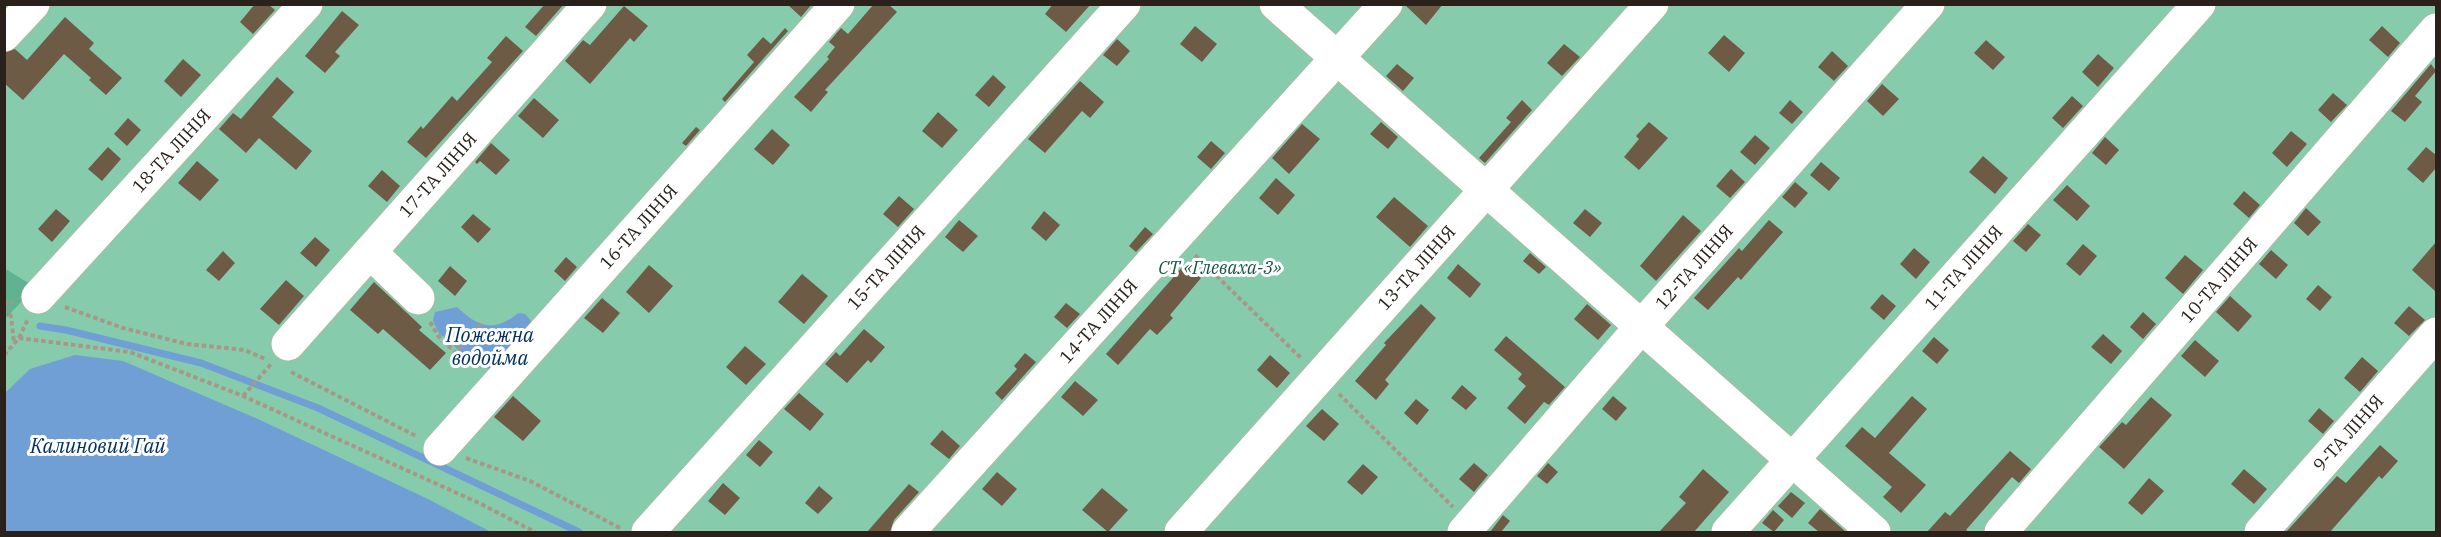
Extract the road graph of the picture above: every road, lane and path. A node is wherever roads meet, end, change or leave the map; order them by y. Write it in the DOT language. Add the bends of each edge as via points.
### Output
graph roads {
  1 [pos="33,4"];
  2 [pos="306,4"];
  3 [pos="590,4"];
  4 [pos="838,4"];
  5 [pos="1124,4"];
  6 [pos="1276,4"];
  7 [pos="1386,4"];
  8 [pos="1652,4"];
  9 [pos="1928,4"];
  10 [pos="2199,4"];
  11 [pos="2436,30"];
  12 [pos="4,35"];
  13 [pos="1337,58"];
  14 [pos="1485,189"];
  15 [pos="370,252"];
  16 [pos="38,297"];
  17 [pos="418,298"];
  18 [pos="4,309"];
  19 [pos="483,321"];
  20 [pos="1641,327"];
  21 [pos="2436,334"];
  22 [pos="19,338"];
  23 [pos="15,343"];
  24 [pos="288,344"];
  25 [pos="245,350"];
  26 [pos="4,355"];
  27 [pos="260,377"];
  28 [pos="243,396"];
  29 [pos="440,448"];
  30 [pos="1792,460"];
  31 [pos="535,532"];
  32 [pos="648,532"];
  33 [pos="908,532"];
  34 [pos="1181,532"];
  35 [pos="1464,532"];
  36 [pos="1728,532"];
  37 [pos="1874,532"];
  38 [pos="2001,532"];
  39 [pos="2261,532"];
  1 -- 12 [label="lane"];
  2 -- 16 [label="lane, 18-ТА ЛІНІЯ"];
  3 -- 15 [label="lane, 17-ТА ЛІНІЯ"];
  4 -- 29 [label="lane, 16-ТА ЛІНІЯ"];
  5 -- 32 [label="lane, 15-ТА ЛІНІЯ"];
  6 -- 13 [label="lane"];
  7 -- 13 [label="lane, 14-ТА ЛІНІЯ"];
  8 -- 14 [label="lane, 13-ТА ЛІНІЯ"];
  9 -- 20 [label="lane, 12-ТА ЛІНІЯ"];
  10 -- 30 [label="lane, 11-ТА ЛІНІЯ"];
  11 -- 38 [label="lane, 10-ТА ЛІНІЯ"];
  13 -- 14 [label="lane"];
  13 -- 33 [label="lane, 14-ТА ЛІНІЯ"];
  14 -- 20 [label="lane"];
  14 -- 34 [label="lane, 13-ТА ЛІНІЯ"];
  15 -- 17 [label="lane"];
  15 -- 24 [label="lane, 17-ТА ЛІНІЯ"];
  16 -- 22 [label="path"];
  16 -- 25 [label="path" via="123,328 187,344"];
  17 -- 19 [label="path" via="427,307 436,332 456,352"];
  18 -- 23 [label="path" via="11,316"];
  20 -- 30 [label="lane"];
  20 -- 35 [label="lane, 12-ТА ЛІНІЯ"];
  21 -- 39 [label="lane, 9-ТА ЛІНІЯ"];
  22 -- 23 [label="path"];
  22 -- 28 [label="path" via="130,352"];
  23 -- 26 [label="path"];
  27 -- 28 [label="path"];
  28 -- 31 [label="path"];
  30 -- 36 [label="lane, 11-ТА ЛІНІЯ"];
  30 -- 37 [label="lane"];
}
